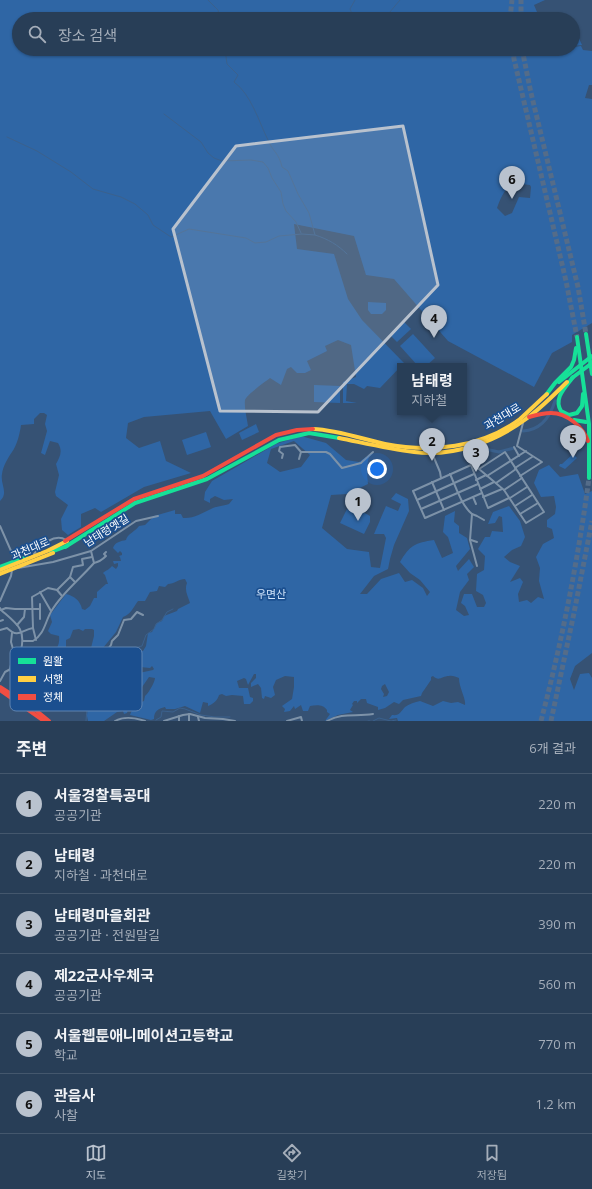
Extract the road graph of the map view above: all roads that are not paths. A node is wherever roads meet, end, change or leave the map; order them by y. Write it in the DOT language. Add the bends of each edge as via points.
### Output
graph roads {
  1 [pos="592,344"];
  2 [pos="592,356"];
  3 [pos="592,363"];
  4 [pos="592,374"];
  5 [pos="573,377"];
  6 [pos="584,387"];
  7 [pos="546,395"];
  8 [pos="556,414"];
  9 [pos="526,418"];
  10 [pos="586,422"];
  11 [pos="474,441"];
  12 [pos="378,444"];
  13 [pos="474,446"];
  14 [pos="514,447"];
  15 [pos="526,451"];
  16 [pos="301,452"];
  17 [pos="373,452"];
  18 [pos="432,453"];
  19 [pos="590,453"];
  20 [pos="519,456"];
  21 [pos="532,457"];
  22 [pos="282,458"];
  23 [pos="299,459"];
  24 [pos="510,461"];
  25 [pos="471,466"];
  26 [pos="479,469"];
  27 [pos="515,469"];
  28 [pos="450,474"];
  29 [pos="474,474"];
  30 [pos="487,475"];
  31 [pos="521,477"];
  32 [pos="441,478"];
  33 [pos="589,478"];
  34 [pos="476,480"];
  35 [pos="432,482"];
  36 [pos="495,482"];
  37 [pos="454,483"];
  38 [pos="478,484"];
  39 [pos="527,487"];
  40 [pos="480,489"];
  41 [pos="503,490"];
  42 [pos="436,491"];
  43 [pos="459,492"];
  44 [pos="482,493"];
  45 [pos="532,494"];
  46 [pos="473,497"];
  47 [pos="483,497"];
  48 [pos="509,498"];
  49 [pos="417,500"];
  50 [pos="440,501"];
  51 [pos="463,501"];
  52 [pos="538,503"];
  53 [pos="476,504"];
  54 [pos="514,506"];
  55 [pos="421,509"];
  56 [pos="444,510"];
  57 [pos="472,514"];
  58 [pos="520,514"];
  59 [pos="158,516"];
  60 [pos="484,520"];
  61 [pos="0,526"];
  62 [pos="67,540"];
  63 [pos="470,540"];
  64 [pos="477,542"];
  65 [pos="67,546"];
  66 [pos="91,551"];
  67 [pos="106,552"];
  68 [pos="34,554"];
  69 [pos="92,557"];
  70 [pos="15,561"];
  71 [pos="94,563"];
  72 [pos="477,566"];
  73 [pos="15,569"];
  74 [pos="0,571"];
  75 [pos="70,577"];
  76 [pos="75,582"];
  77 [pos="56,590"];
  78 [pos="40,592"];
  79 [pos="62,596"];
  80 [pos="0,601"];
  81 [pos="40,604"];
  82 [pos="1,609"];
  83 [pos="25,609"];
  84 [pos="33,609"];
  85 [pos="40,609"];
  86 [pos="51,611"];
  87 [pos="143,615"];
  88 [pos="40,619"];
  89 [pos="3,620"];
  90 [pos="0,621"];
  91 [pos="17,625"];
  92 [pos="33,628"];
  93 [pos="0,630"];
  94 [pos="12,633"];
  95 [pos="23,633"];
  96 [pos="36,640"];
  97 [pos="23,641"];
  98 [pos="12,647"];
  99 [pos="22,647"];
  100 [pos="109,647"];
  101 [pos="10,669"];
  102 [pos="0,681"];
  103 [pos="0,687"];
  104 [pos="0,690"];
  105 [pos="10,693"];
  106 [pos="10,697"];
  107 [pos="30,711"];
  108 [pos="37,711"];
  109 [pos="189,714"];
  110 [pos="373,714"];
  111 [pos="178,716"];
  112 [pos="198,717"];
  113 [pos="128,720"];
  114 [pos="168,720"];
  115 [pos="223,720"];
  116 [pos="232,720"];
  117 [pos="44,721"];
  118 [pos="49,721"];
  119 [pos="115,721"];
  120 [pos="145,721"];
  121 [pos="164,721"];
  122 [pos="179,721"];
  123 [pos="189,721"];
  124 [pos="199,721"];
  125 [pos="235,721"];
  126 [pos="287,721"];
  127 [pos="302,721"];
  128 [pos="327,721"];
  1 -- 4 [label="main road" via="586,334"];
  2 -- 7 [label="main road, 과천대로"];
  3 -- 5 [label="main road, 과천대로"];
  5 -- 6 [label="main road" via="558,398 561,411 569,415 578,412"];
  5 -- 9 [label="main road, 과천대로"];
  6 -- 7 [label="main road" via="577,337 575,359 571,368"];
  6 -- 19 [label="main road"];
  7 -- 9 [label="main road, 과천대로"];
  8 -- 9 [label="main road" via="544,413"];
  8 -- 10 [label="main road"];
  8 -- 19 [label="main road" via="582,428"];
  9 -- 11 [label="main road, 과천대로"];
  9 -- 13 [label="main road, 과천대로" via="503,435"];
  9 -- 15 [label="street, 과천대로" via="517,446"];
  11 -- 12 [label="main road, 과천대로" via="444,448 410,448"];
  11 -- 13 [label="main road"];
  12 -- 18 [label="main road, 과천대로"];
  12 -- 62 [label="main road" via="310,428 288,430 203,476 134,499"];
  12 -- 65 [label="main road, 과천대로" via="309,433 279,440 207,479 135,503"];
  13 -- 18 [label="main road, 과천대로"];
  13 -- 25 [label="street"];
  14 -- 20 [label="street"];
  15 -- 20 [label="street"];
  15 -- 21 [label="street, 과천대로"];
  16 -- 17 [label="street" via="326,452 342,468 363,464 364,459"];
  16 -- 22 [label="street" via="295,445 280,447"];
  16 -- 23 [label="street"];
  18 -- 32 [label="street"];
  19 -- 33 [label="main road"];
  20 -- 24 [label="street"];
  21 -- 27 [label="street"];
  21 -- 31 [label="street, 과천대로" via="542,462"];
  24 -- 26 [label="street" via="505,452"];
  24 -- 27 [label="street"];
  24 -- 30 [label="street"];
  25 -- 26 [label="street"];
  25 -- 28 [label="street"];
  25 -- 29 [label="street"];
  26 -- 30 [label="street"];
  27 -- 31 [label="street"];
  27 -- 36 [label="street"];
  28 -- 32 [label="street"];
  28 -- 37 [label="street"];
  29 -- 34 [label="street"];
  29 -- 37 [label="street"];
  30 -- 34 [label="street"];
  30 -- 36 [label="street"];
  31 -- 39 [label="street"];
  31 -- 41 [label="street"];
  32 -- 35 [label="street"];
  34 -- 38 [label="street"];
  35 -- 42 [label="street"];
  35 -- 49 [label="street" via="413,491"];
  36 -- 40 [label="street"];
  36 -- 41 [label="street"];
  37 -- 42 [label="street"];
  37 -- 43 [label="street"];
  38 -- 40 [label="street"];
  38 -- 43 [label="street"];
  39 -- 45 [label="street"];
  39 -- 48 [label="street"];
  40 -- 44 [label="street"];
  41 -- 47 [label="street"];
  41 -- 48 [label="street"];
  42 -- 49 [label="street"];
  42 -- 50 [label="street"];
  43 -- 50 [label="street"];
  43 -- 51 [label="street"];
  44 -- 46 [label="street"];
  44 -- 47 [label="street"];
  45 -- 52 [label="street"];
  45 -- 54 [label="street"];
  46 -- 51 [label="street"];
  46 -- 53 [label="street"];
  47 -- 48 [label="street" via="488,508"];
  48 -- 54 [label="street"];
  49 -- 55 [label="street"];
  50 -- 55 [label="street"];
  50 -- 56 [label="street"];
  51 -- 56 [label="street"];
  51 -- 57 [label="street"];
  52 -- 58 [label="street"];
  52 -- 58 [label="street" via="544,512 526,523"];
  54 -- 58 [label="street"];
  55 -- 56 [label="street" via="425,518"];
  57 -- 60 [label="street"];
  57 -- 63 [label="street"];
  59 -- 66 [label="street, 남태령옛길" via="136,520"];
  61 -- 70 [label="street"];
  62 -- 68 [label="main road"];
  62 -- 68 [label="street" via="56,537"];
  62 -- 74 [label="main road, 과천대로"];
  63 -- 64 [label="street"];
  63 -- 72 [label="street"];
  65 -- 73 [label="main road"];
  65 -- 74 [label="main road, 과천대로"];
  66 -- 69 [label="street"];
  66 -- 73 [label="street, 남태령옛길"];
  67 -- 71 [label="street" via="103,559"];
  68 -- 70 [label="main road"];
  69 -- 71 [label="street"];
  69 -- 75 [label="street" via="82,560 83,565 73,567"];
  70 -- 74 [label="main road"];
  71 -- 76 [label="street"];
  73 -- 74 [label="main road"];
  73 -- 80 [label="street" via="11,571"];
  75 -- 76 [label="street"];
  75 -- 77 [label="street"];
  76 -- 79 [label="street"];
  77 -- 78 [label="street" via="48,588"];
  77 -- 79 [label="street"];
  78 -- 84 [label="street" via="32,597"];
  78 -- 86 [label="street"];
  79 -- 86 [label="street"];
  81 -- 85 [label="street"];
  82 -- 83 [label="street"];
  82 -- 91 [label="street"];
  83 -- 84 [label="street"];
  83 -- 91 [label="street" via="24,617"];
  84 -- 85 [label="street"];
  84 -- 92 [label="street"];
  85 -- 88 [label="street"];
  86 -- 96 [label="street" via="44,630"];
  87 -- 100 [label="street" via="138,612 131,619 124,620 118,636"];
  89 -- 90 [label="street"];
  91 -- 95 [label="street"];
  92 -- 95 [label="street"];
  92 -- 96 [label="street"];
  93 -- 94 [label="street" via="7,628"];
  94 -- 95 [label="street"];
  94 -- 98 [label="street"];
  95 -- 97 [label="street"];
  96 -- 97 [label="street"];
  97 -- 99 [label="street"];
  101 -- 102 [label="street"];
  103 -- 105 [label="main road"];
  104 -- 106 [label="main road"];
  107 -- 117 [label="main road"];
  108 -- 118 [label="main road"];
  109 -- 111 [label="street"];
  109 -- 112 [label="street"];
  109 -- 123 [label="street"];
  110 -- 128 [label="street" via="342,715"];
  111 -- 114 [label="street"];
  111 -- 122 [label="street"];
  112 -- 115 [label="street"];
  112 -- 124 [label="street"];
  113 -- 119 [label="street"];
  113 -- 120 [label="street" via="136,718"];
  114 -- 121 [label="street"];
  115 -- 116 [label="street"];
  116 -- 125 [label="street"];
  126 -- 127 [label="street" via="301,718"];
}
